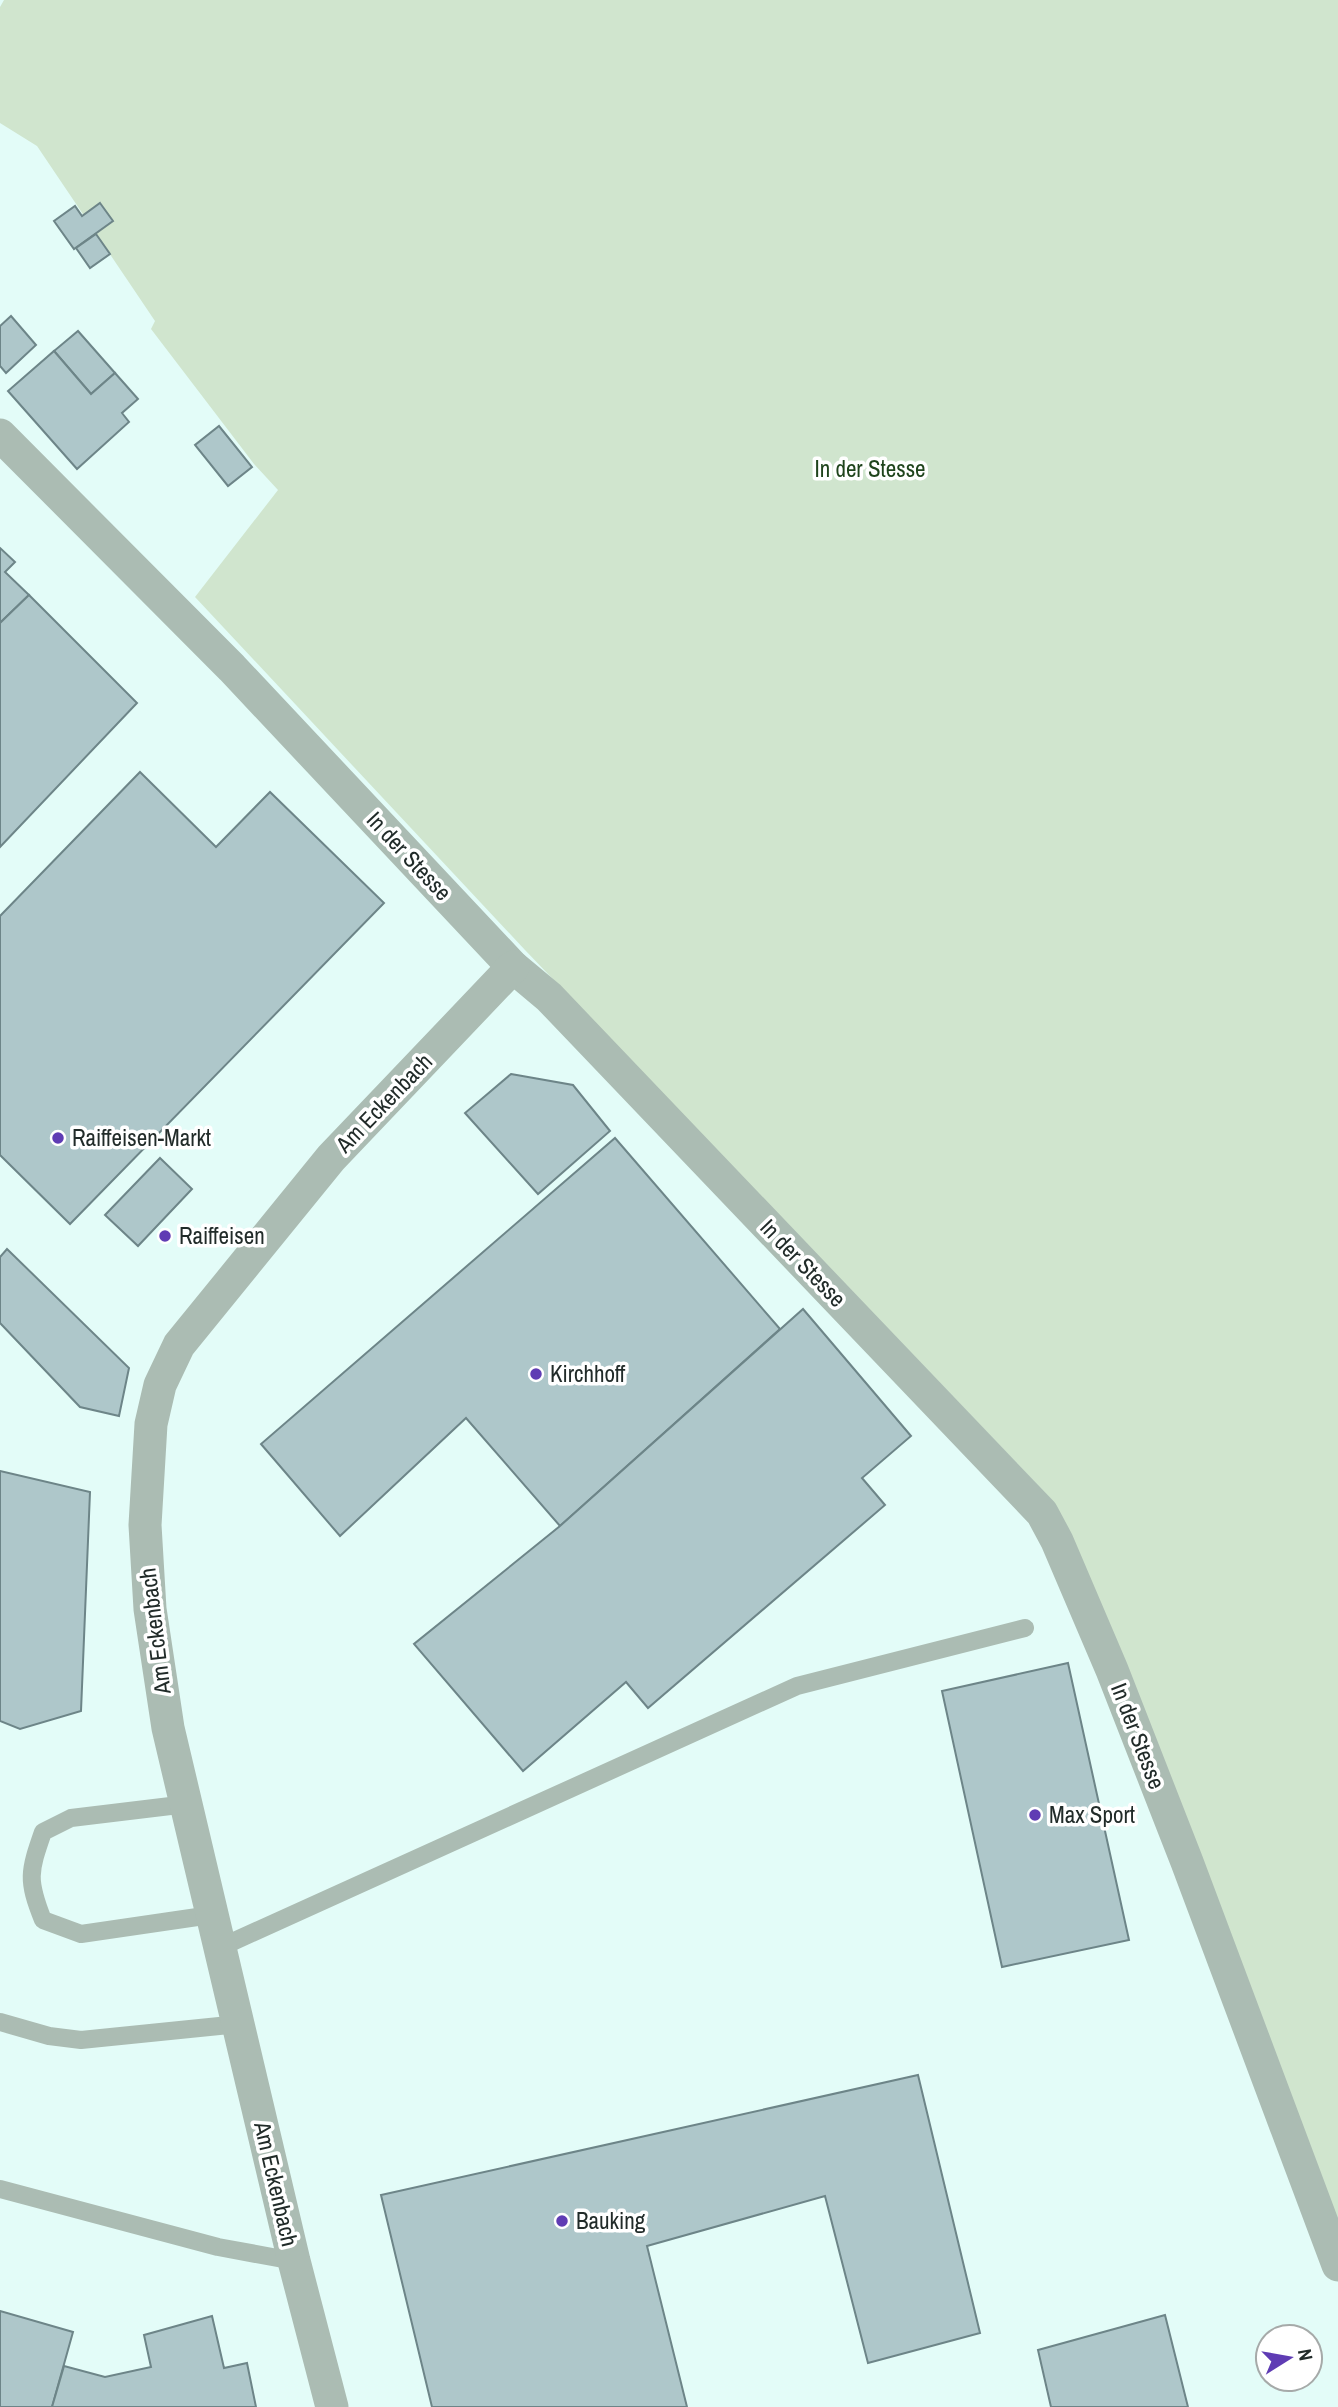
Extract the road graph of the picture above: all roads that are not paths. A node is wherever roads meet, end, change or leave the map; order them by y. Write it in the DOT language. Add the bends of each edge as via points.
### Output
graph roads {
  1 [pos="0,435"];
  2 [pos="513,967"];
  3 [pos="1025,1628"];
  4 [pos="187,1804"];
  5 [pos="211,1915"];
  6 [pos="219,1948"];
  7 [pos="0,2022"];
  8 [pos="239,2024"];
  9 [pos="0,2189"];
  10 [pos="294,2261"];
  11 [pos="1338,2265"];
  12 [pos="332,2407"];
  1 -- 2 [label="street, In der Stesse" via="232,668"];
  2 -- 4 [label="street, Am Eckenbach" via="331,1158 179,1345 160,1385 151,1424 145,1525 150,1609 168,1728"];
  2 -- 11 [label="street, In der Stesse" via="548,997 1042,1513 1122,1695"];
  3 -- 6 [label="lane" via="797,1686"];
  4 -- 5 [label="street, Am Eckenbach"];
  4 -- 5 [label="lane" via="71,1818 43,1832 31,1867 33,1895 43,1920 81,1934"];
  5 -- 6 [label="street, Am Eckenbach"];
  6 -- 8 [label="street, Am Eckenbach"];
  7 -- 8 [label="lane" via="80,2040"];
  8 -- 10 [label="street, Am Eckenbach"];
  9 -- 10 [label="lane" via="218,2247"];
  10 -- 12 [label="street, Am Eckenbach"];
}
